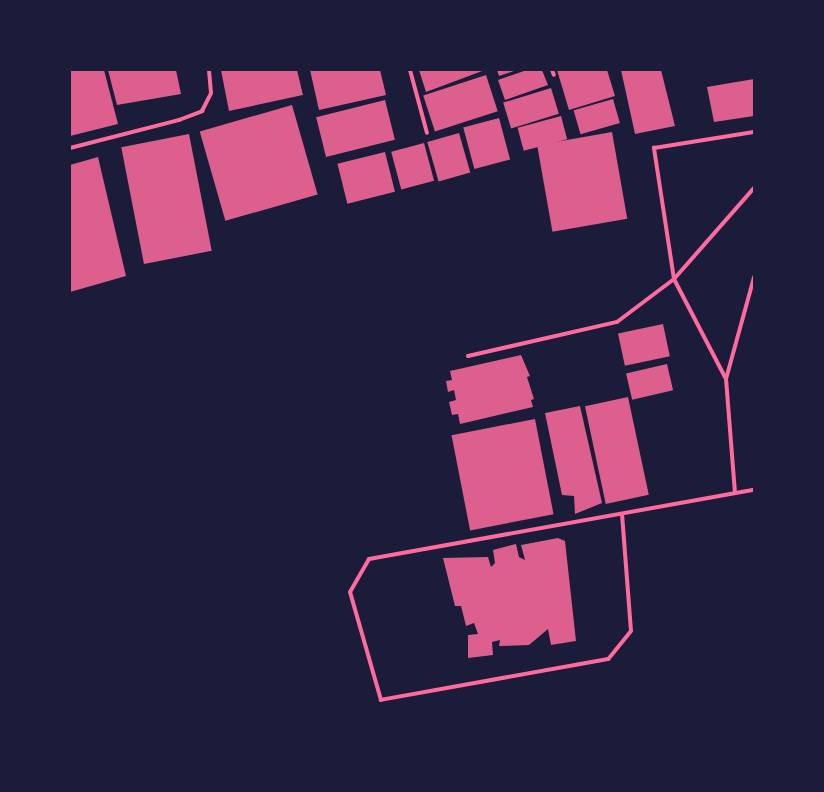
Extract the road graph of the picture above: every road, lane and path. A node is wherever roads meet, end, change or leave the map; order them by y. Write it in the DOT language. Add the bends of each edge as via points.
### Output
graph roads {
  1 [pos="209,70"];
  2 [pos="410,70"];
  3 [pos="754,132"];
  4 [pos="427,133"];
  5 [pos="70,148"];
  6 [pos="754,188"];
  7 [pos="754,277"];
  8 [pos="674,279"];
  9 [pos="468,356"];
  10 [pos="726,379"];
  11 [pos="754,490"];
  12 [pos="735,493"];
  13 [pos="622,514"];
  1 -- 5 [label="street" via="211,93 202,111 179,120"];
  2 -- 4 [label="street"];
  3 -- 8 [label="street" via="654,148"];
  6 -- 8 [label="street"];
  7 -- 10 [label="street"];
  8 -- 9 [label="street" via="616,322"];
  8 -- 10 [label="street"];
  10 -- 12 [label="street"];
  11 -- 12 [label="street"];
  12 -- 13 [label="street"];
  13 -- 13 [label="street" via="369,559 350,592 381,700 608,659 631,631"];
}
